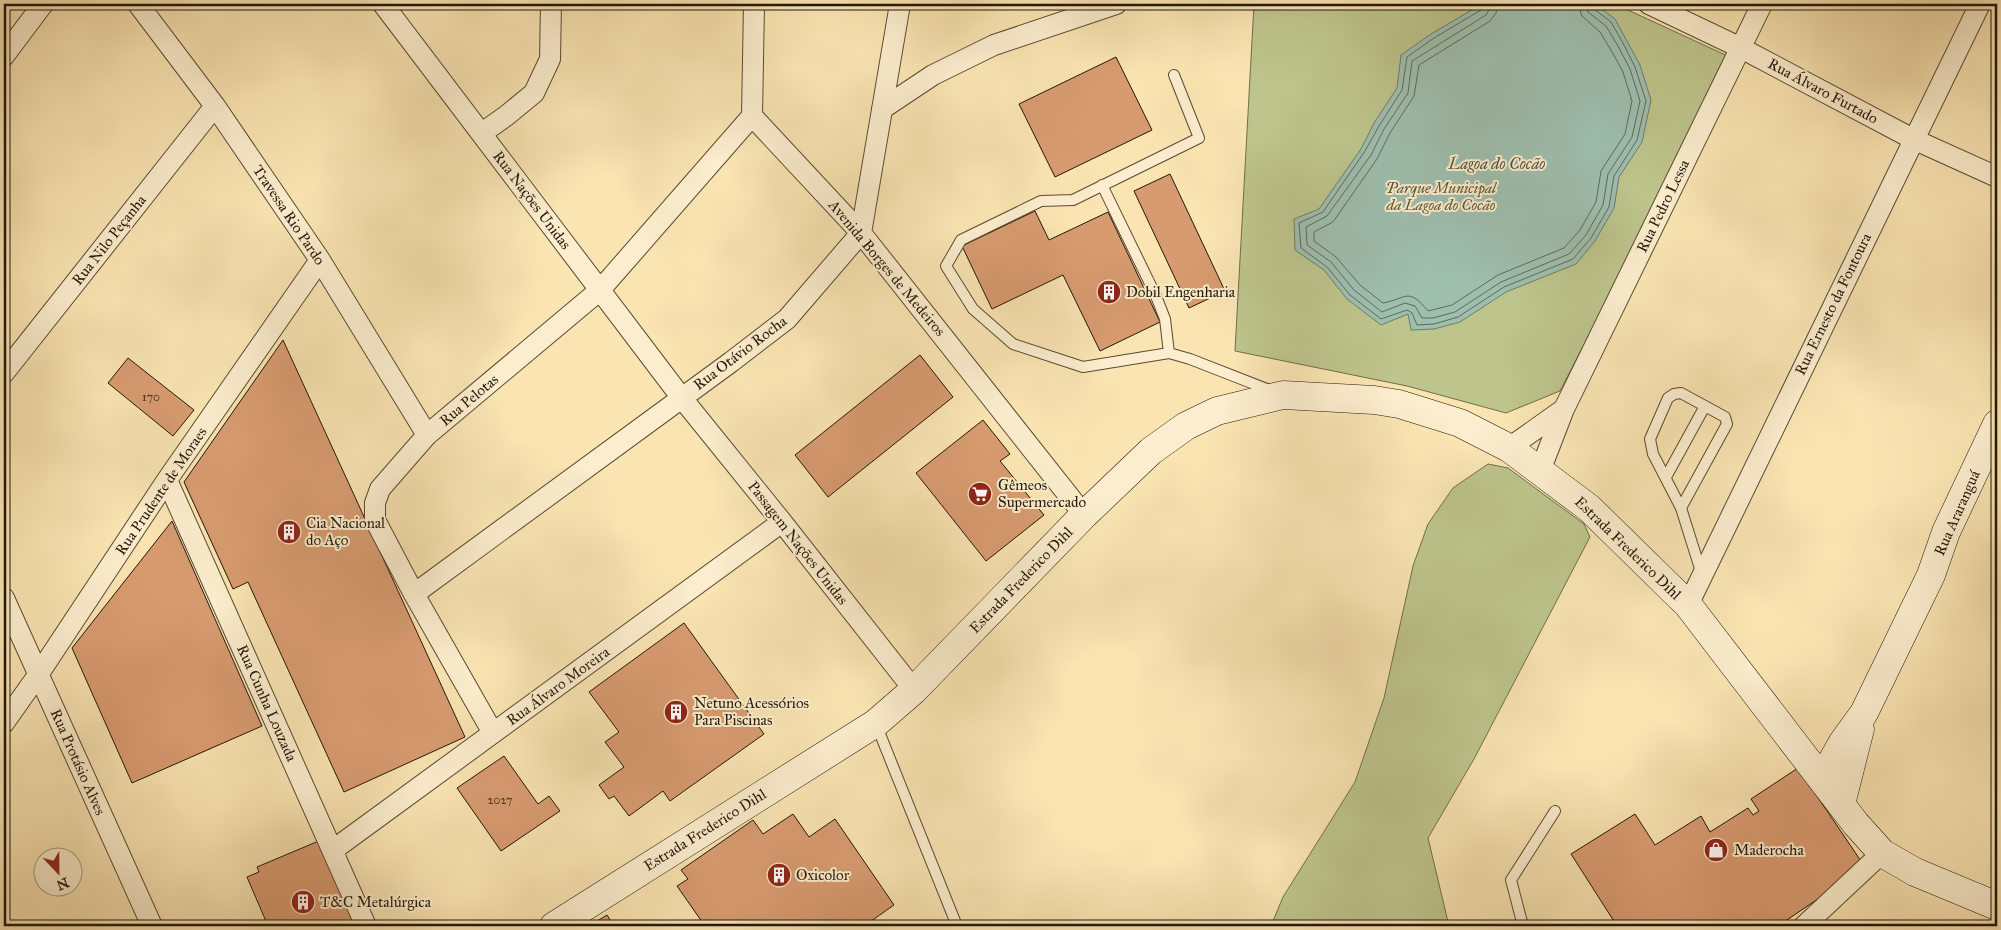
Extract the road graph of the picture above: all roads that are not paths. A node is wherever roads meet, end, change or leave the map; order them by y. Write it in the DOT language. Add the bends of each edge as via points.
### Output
graph roads {
  1 [pos="43,4"];
  2 [pos="138,4"];
  3 [pos="383,4"];
  4 [pos="551,4"];
  5 [pos="754,4"];
  6 [pos="900,4"];
  7 [pos="1116,4"];
  8 [pos="1649,4"];
  9 [pos="1762,4"];
  10 [pos="1980,4"];
  11 [pos="1741,48"];
  12 [pos="4,56"];
  13 [pos="1174,75"];
  14 [pos="215,106"];
  15 [pos="882,109"];
  16 [pos="752,116"];
  17 [pos="482,133"];
  18 [pos="1913,139"];
  19 [pos="1997,177"];
  20 [pos="1102,186"];
  21 [pos="861,233"];
  22 [pos="320,260"];
  23 [pos="600,290"];
  24 [pos="1169,352"];
  25 [pos="4,373"];
  26 [pos="1282,395"];
  27 [pos="681,397"];
  28 [pos="1705,406"];
  29 [pos="1564,409"];
  30 [pos="1997,424"];
  31 [pos="427,435"];
  32 [pos="1509,448"];
  33 [pos="1997,460"];
  34 [pos="1540,471"];
  35 [pos="1666,477"];
  36 [pos="167,480"];
  37 [pos="1681,508"];
  38 [pos="1084,515"];
  39 [pos="782,522"];
  40 [pos="1931,575"];
  41 [pos="1702,576"];
  42 [pos="414,594"];
  43 [pos="4,598"];
  44 [pos="1688,605"];
  45 [pos="38,675"];
  46 [pos="914,690"];
  47 [pos="1864,713"];
  48 [pos="4,723"];
  49 [pos="876,723"];
  50 [pos="494,733"];
  51 [pos="1843,742"];
  52 [pos="1795,744"];
  53 [pos="1822,779"];
  54 [pos="1841,804"];
  55 [pos="1555,811"];
  56 [pos="333,850"];
  57 [pos="1882,853"];
  58 [pos="1997,906"];
  59 [pos="152,926"];
  60 [pos="366,926"];
  61 [pos="554,926"];
  62 [pos="957,926"];
  63 [pos="1523,926"];
  64 [pos="1804,926"];
  1 -- 12 [label="street"];
  2 -- 14 [label="street, Travessa Rio Pardo"];
  3 -- 17 [label="street, Rua Nações Unidas"];
  4 -- 17 [label="street" via="550,59 534,93"];
  5 -- 16 [label="street"];
  6 -- 15 [label="street"];
  7 -- 15 [label="street" via="994,45 933,75"];
  8 -- 11 [label="street, Rua Álvaro Furtado"];
  9 -- 11 [label="street, Rua Pedro Lessa"];
  10 -- 18 [label="street, Rua Ernesto da Fontoura"];
  11 -- 18 [label="street, Rua Álvaro Furtado"];
  11 -- 29 [label="street, Rua Pedro Lessa"];
  13 -- 20 [label="lane" via="1198,138"];
  14 -- 22 [label="street, Travessa Rio Pardo"];
  14 -- 25 [label="street, Rua Nilo Peçanha"];
  15 -- 21 [label="street"];
  16 -- 21 [label="street, Avenida Borges de Medeiros"];
  16 -- 23 [label="street, Rua Pelotas"];
  17 -- 23 [label="street, Rua Nações Unidas"];
  18 -- 19 [label="street, Rua Álvaro Furtado"];
  18 -- 41 [label="street, Rua Ernesto da Fontoura"];
  20 -- 24 [label="lane" via="1156,296 1165,319"];
  20 -- 24 [label="lane" via="1072,200 1041,201 961,240 946,266 973,309 1013,344 1083,367"];
  21 -- 27 [label="street, Rua Otávio Rocha" via="787,319"];
  21 -- 38 [label="street, Avenida Borges de Medeiros"];
  22 -- 31 [label="street, Travessa Rio Pardo"];
  22 -- 36 [label="street, Rua Prudente de Moraes"];
  23 -- 27 [label="street, Rua Nações Unidas"];
  23 -- 31 [label="street, Rua Pelotas"];
  24 -- 26 [label="lane"];
  26 -- 32 [label="main road, Estrada Frederico Dihl" via="1399,404 1460,423"];
  26 -- 38 [label="main road, Estrada Frederico Dihl" via="1217,411 1186,426 1151,451"];
  27 -- 39 [label="street, Passagem Nações Unidas"];
  27 -- 42 [label="street, Rua Otávio Rocha"];
  28 -- 35 [label="lane"];
  28 -- 35 [label="lane" via="1681,393 1668,398 1650,439 1653,454"];
  28 -- 37 [label="lane" via="1725,417 1727,424"];
  29 -- 32 [label="street, Rua Pedro Lessa"];
  29 -- 34 [label="street, Rua Pedro Lessa"];
  30 -- 40 [label="main road, Rua Araranguá" via="1946,532"];
  31 -- 42 [label="street, Rua Pelotas" via="380,488 375,503 376,520"];
  32 -- 34 [label="main road, Estrada Frederico Dihl"];
  33 -- 40 [label="main road, Rua Araranguá" via="1959,538"];
  34 -- 44 [label="main road, Estrada Frederico Dihl" via="1588,508"];
  35 -- 37 [label="lane"];
  36 -- 45 [label="street, Rua Prudente de Moraes"];
  36 -- 56 [label="street, Rua Cunha Louzada"];
  37 -- 41 [label="lane"];
  38 -- 46 [label="main road, Estrada Frederico Dihl"];
  39 -- 46 [label="street, Passagem Nações Unidas"];
  39 -- 50 [label="street, Rua Álvaro Moreira"];
  40 -- 47 [label="main road, Rua Araranguá"];
  41 -- 44 [label="street, Rua Ernesto da Fontoura"];
  42 -- 50 [label="street, Rua Pelotas"];
  43 -- 45 [label="street, Rua Protásio Alves"];
  44 -- 52 [label="main road, Estrada Frederico Dihl"];
  45 -- 48 [label="street, Rua Prudente de Moraes"];
  45 -- 59 [label="street, Rua Protásio Alves"];
  46 -- 49 [label="main road, Estrada Frederico Dihl"];
  47 -- 51 [label="main road, Rua Araranguá"];
  47 -- 54 [label="main road, Rua Araranguá"];
  49 -- 61 [label="main road, Estrada Frederico Dihl"];
  49 -- 62 [label="lane"];
  50 -- 56 [label="street, Rua Álvaro Moreira"];
  51 -- 52 [label="main road" via="1811,746"];
  51 -- 53 [label="main road, Rua Araranguá"];
  52 -- 53 [label="main road, Estrada Frederico Dihl"];
  53 -- 54 [label="main road, Estrada Frederico Dihl"];
  54 -- 57 [label="main road, Estrada Frederico Dihl"];
  55 -- 63 [label="lane" via="1511,880"];
  56 -- 60 [label="street, Rua Cunha Louzada"];
  57 -- 58 [label="main road, Estrada Frederico Dihl" via="1915,872"];
  57 -- 64 [label="street"];
}
